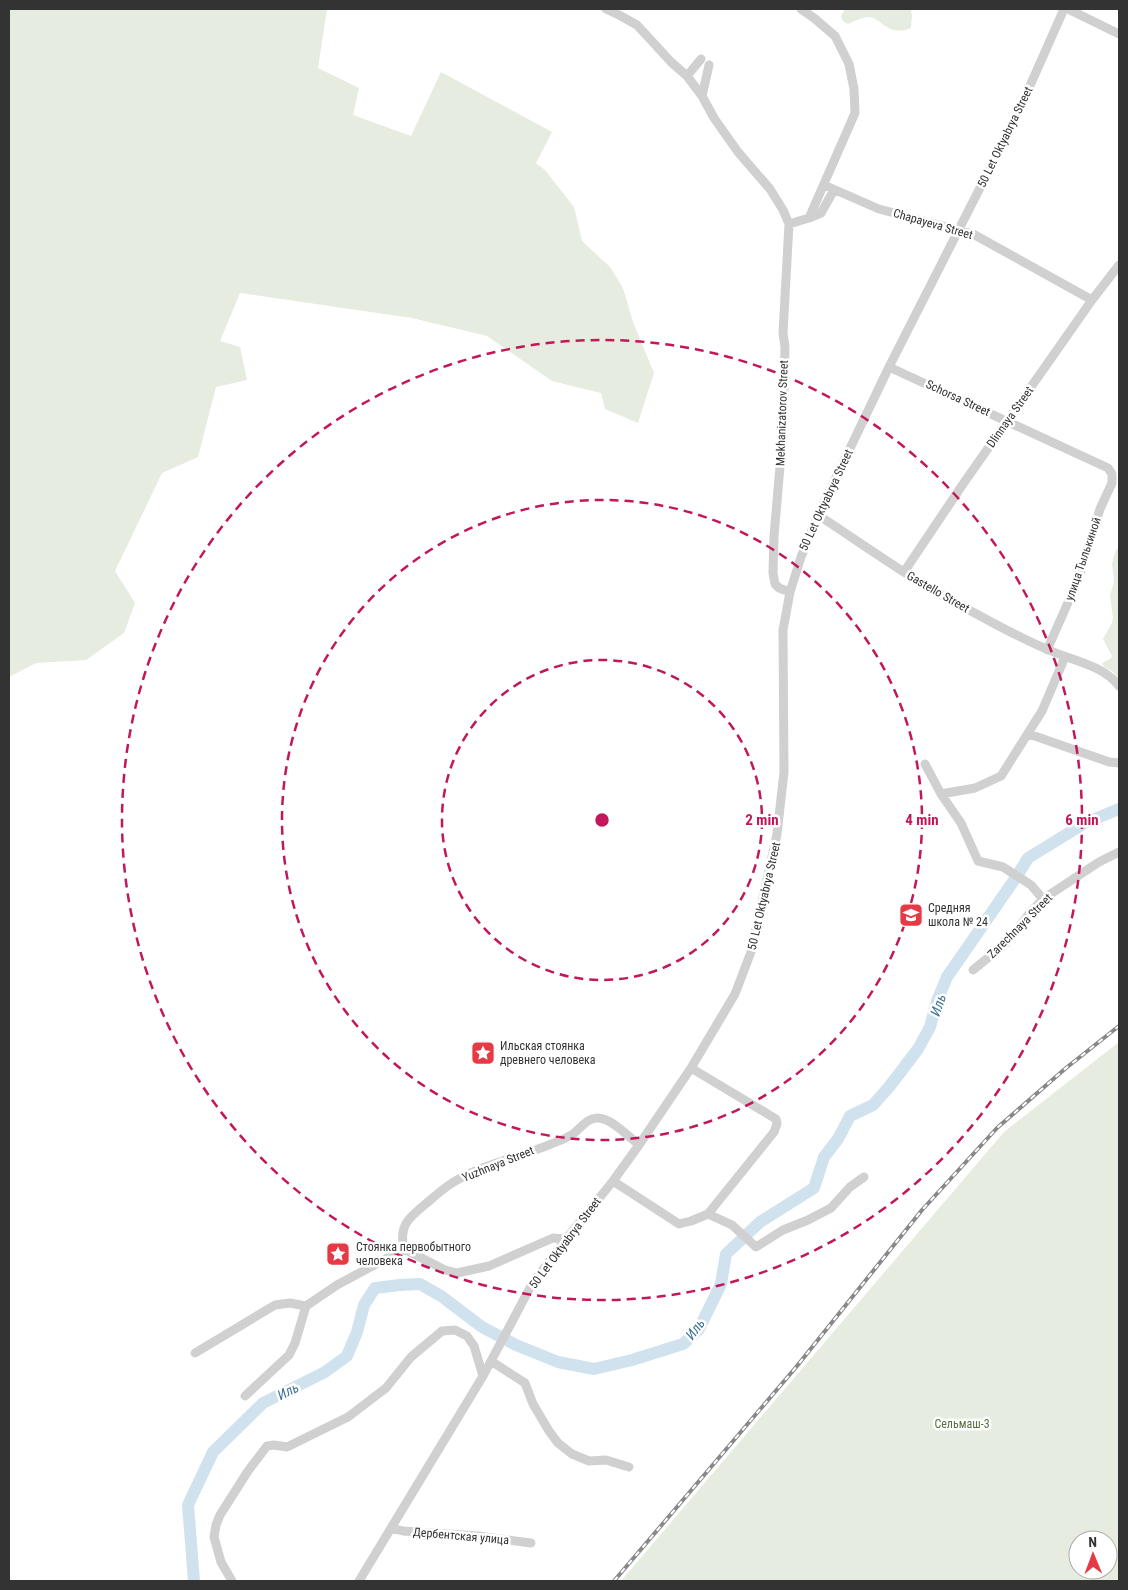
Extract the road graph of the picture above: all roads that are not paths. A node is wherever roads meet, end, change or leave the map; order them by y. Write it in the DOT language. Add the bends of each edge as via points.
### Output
graph roads {
  1 [pos="606,9"];
  2 [pos="801,9"];
  3 [pos="1064,9"];
  4 [pos="1068,9"];
  5 [pos="1119,34"];
  6 [pos="701,59"];
  7 [pos="709,65"];
  8 [pos="687,76"];
  9 [pos="702,96"];
  10 [pos="824,185"];
  11 [pos="834,190"];
  12 [pos="809,218"];
  13 [pos="790,224"];
  14 [pos="958,230"];
  15 [pos="1119,266"];
  16 [pos="1092,300"];
  17 [pos="889,367"];
  18 [pos="1007,422"];
  19 [pos="1108,468"];
  20 [pos="818,515"];
  21 [pos="904,572"];
  22 [pos="790,592"];
  23 [pos="1047,650"];
  24 [pos="1065,657"];
  25 [pos="1119,686"];
  26 [pos="1029,734"];
  27 [pos="1119,762"];
  28 [pos="925,764"];
  29 [pos="941,794"];
  30 [pos="1119,852"];
  31 [pos="1043,899"];
  32 [pos="973,970"];
  33 [pos="691,1068"];
  34 [pos="639,1145"];
  35 [pos="864,1176"];
  36 [pos="613,1181"];
  37 [pos="708,1214"];
  38 [pos="566,1239"];
  39 [pos="404,1249"];
  40 [pos="306,1306"];
  41 [pos="195,1353"];
  42 [pos="493,1357"];
  43 [pos="483,1376"];
  44 [pos="244,1396"];
  45 [pos="629,1467"];
  46 [pos="391,1528"];
  47 [pos="531,1543"];
  48 [pos="232,1581"];
  49 [pos="359,1581"];
  1 -- 8 [label="street" via="636,25"];
  2 -- 10 [label="street" via="835,36 849,64 854,89 854,112"];
  3 -- 14 [label="street, 50 Let Oktyabrya Street" via="1017,116"];
  4 -- 5 [label="street"];
  6 -- 8 [label="street"];
  7 -- 9 [label="street"];
  8 -- 9 [label="street"];
  9 -- 13 [label="street" via="738,152 770,189"];
  10 -- 11 [label="street, Chapayeva Street"];
  10 -- 12 [label="street"];
  11 -- 12 [label="street" via="821,213"];
  11 -- 14 [label="street, Chapayeva Street" via="879,209"];
  12 -- 13 [label="street"];
  13 -- 22 [label="street, Mekhanizatorov Street" via="783,333 783,432 773,573 775,584"];
  14 -- 16 [label="street, Chapayeva Street" via="973,234"];
  14 -- 17 [label="street, 50 Let Oktyabrya Street"];
  15 -- 16 [label="street, Dlinnaya Street"];
  16 -- 18 [label="street, Dlinnaya Street"];
  17 -- 18 [label="street, Schorsa Street"];
  17 -- 20 [label="street, 50 Let Oktyabrya Street"];
  18 -- 19 [label="street, Schorsa Street"];
  18 -- 21 [label="street, Dlinnaya Street"];
  19 -- 23 [label="street, улица Тылькиной" via="1112,483 1100,509 1078,580"];
  20 -- 21 [label="street, Gastello Street"];
  20 -- 22 [label="street, 50 Let Oktyabrya Street"];
  21 -- 23 [label="street, Gastello Street"];
  22 -- 33 [label="street, 50 Let Oktyabrya Street" via="783,630 784,772 777,834 751,952 735,994"];
  23 -- 24 [label="street, Gastello Street"];
  24 -- 25 [label="street, Gastello Street" via="1100,670"];
  24 -- 26 [label="street"];
  26 -- 27 [label="street" via="1109,762"];
  26 -- 29 [label="street" via="1001,776 975,788"];
  28 -- 29 [label="street"];
  29 -- 31 [label="street" via="961,823 978,861 1003,867 1031,885"];
  30 -- 31 [label="street, Zarechnaya Street"];
  31 -- 32 [label="street, Zarechnaya Street" via="1006,943"];
  33 -- 34 [label="street, 50 Let Oktyabrya Street"];
  33 -- 37 [label="street" via="776,1119 778,1124"];
  34 -- 36 [label="street, 50 Let Oktyabrya Street"];
  34 -- 39 [label="street, Yuzhnaya Street" via="604,1118 590,1120 555,1143 483,1168 452,1183 406,1222"];
  35 -- 37 [label="street" via="831,1208 783,1230 756,1247 732,1225"];
  36 -- 37 [label="street" via="680,1224"];
  36 -- 38 [label="street, 50 Let Oktyabrya Street"];
  38 -- 39 [label="street" via="553,1238 488,1266 457,1273"];
  38 -- 42 [label="street, 50 Let Oktyabrya Street" via="532,1284"];
  39 -- 40 [label="street" via="337,1285"];
  40 -- 41 [label="street" via="275,1305"];
  40 -- 44 [label="street" via="289,1355"];
  42 -- 43 [label="street, 50 Let Oktyabrya Street"];
  42 -- 45 [label="street" via="525,1383 533,1404 558,1443 572,1454 589,1460 606,1460"];
  43 -- 46 [label="street, 50 Let Oktyabrya Street"];
  43 -- 48 [label="street" via="474,1346 467,1336 455,1330 442,1331 411,1357 386,1388 348,1417 287,1447 267,1446 216,1525 214,1537 221,1562"];
  46 -- 47 [label="street, Дербентская улица"];
  46 -- 49 [label="street, 50 Let Oktyabrya Street"];
}
